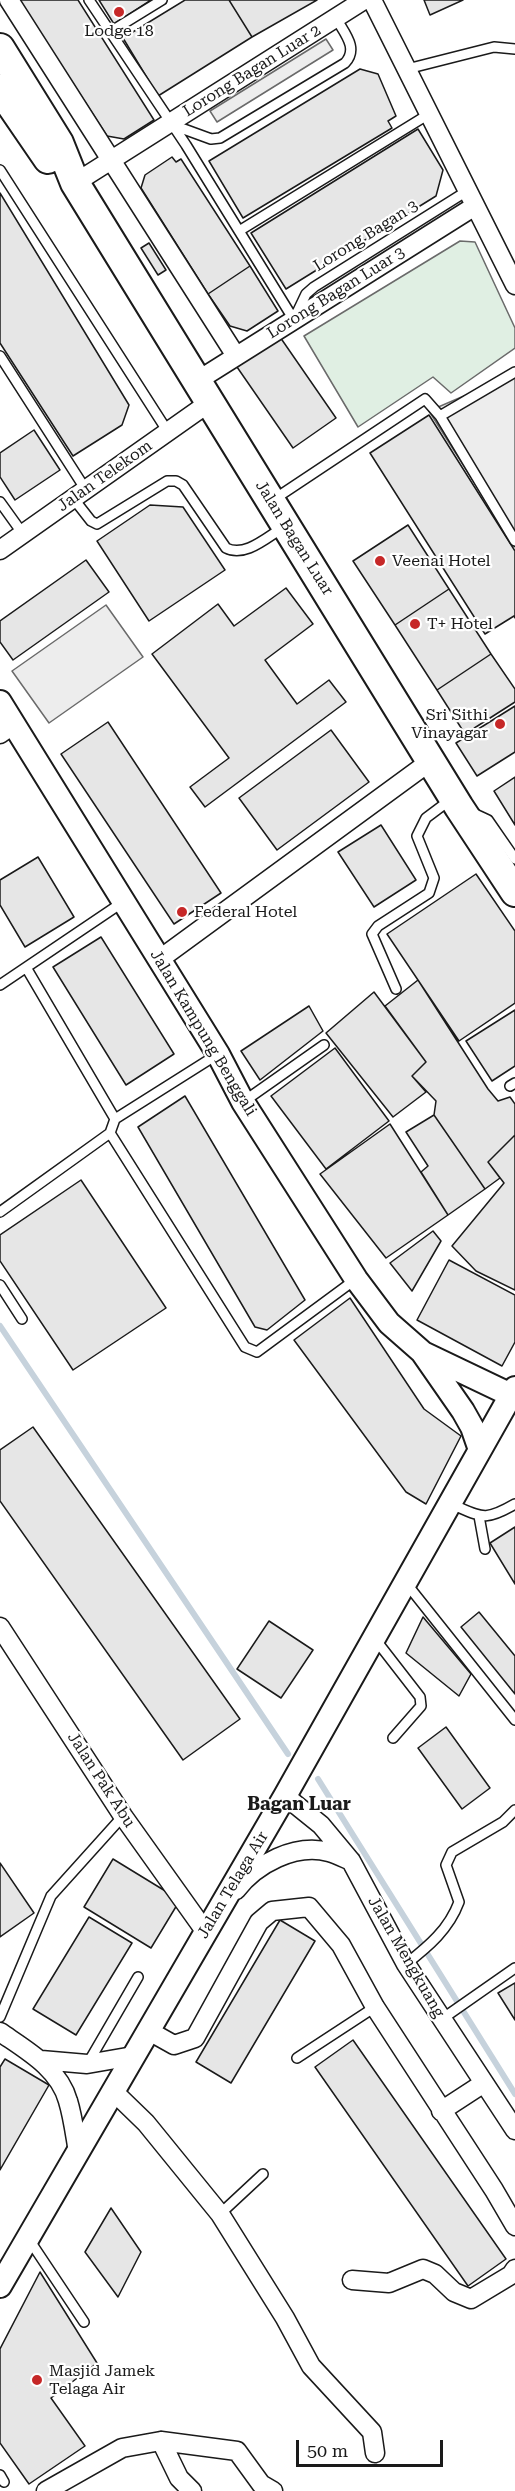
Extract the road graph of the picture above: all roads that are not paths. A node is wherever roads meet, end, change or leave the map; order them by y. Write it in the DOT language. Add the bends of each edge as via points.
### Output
graph roads {
  1 [pos="9,0"];
  2 [pos="89,0"];
  3 [pos="162,0"];
  4 [pos="364,0"];
  5 [pos="372,0"];
  6 [pos="336,18"];
  7 [pos="110,32"];
  8 [pos="0,48"];
  9 [pos="515,49"];
  10 [pos="407,69"];
  11 [pos="2,96"];
  12 [pos="429,114"];
  13 [pos="169,123"];
  14 [pos="111,160"];
  15 [pos="0,170"];
  16 [pos="75,183"];
  17 [pos="471,199"];
  18 [pos="239,231"];
  19 [pos="515,285"];
  20 [pos="294,320"];
  21 [pos="0,356"];
  22 [pos="236,356"];
  23 [pos="515,372"];
  24 [pos="203,392"];
  25 [pos="440,416"];
  26 [pos="168,432"];
  27 [pos="80,494"];
  28 [pos="0,501"];
  29 [pos="272,501"];
  30 [pos="287,526"];
  31 [pos="23,534"];
  32 [pos="515,541"];
  33 [pos="0,550"];
  34 [pos="0,702"];
  35 [pos="7,729"];
  36 [pos="432,760"];
  37 [pos="457,801"];
  38 [pos="515,859"];
  39 [pos="515,892"];
  40 [pos="123,902"];
  41 [pos="160,959"];
  42 [pos="27,969"];
  43 [pos="0,985"];
  44 [pos="396,989"];
  45 [pos="324,1045"];
  46 [pos="218,1054"];
  47 [pos="243,1102"];
  48 [pos="115,1119"];
  49 [pos="111,1133"];
  50 [pos="0,1212"];
  51 [pos="356,1279"];
  52 [pos="0,1285"];
  53 [pos="22,1319"];
  54 [pos="422,1352"];
  55 [pos="513,1392"];
  56 [pos="480,1450"];
  57 [pos="451,1504"];
  58 [pos="515,1504"];
  59 [pos="479,1516"];
  60 [pos="485,1548"];
  61 [pos="405,1582"];
  62 [pos="0,1627"];
  63 [pos="374,1637"];
  64 [pos="515,1719"];
  65 [pos="393,1738"];
  66 [pos="285,1796"];
  67 [pos="515,1810"];
  68 [pos="123,1816"];
  69 [pos="351,1861"];
  70 [pos="205,1931"];
  71 [pos="412,1960"];
  72 [pos="515,1968"];
  73 [pos="138,1977"];
  74 [pos="375,2007"];
  75 [pos="447,2016"];
  76 [pos="0,2017"];
  77 [pos="149,2031"];
  78 [pos="0,2032"];
  79 [pos="133,2056"];
  80 [pos="297,2058"];
  81 [pos="41,2060"];
  82 [pos="87,2064"];
  83 [pos="484,2083"];
  84 [pos="113,2091"];
  85 [pos="441,2111"];
  86 [pos="515,2130"];
  87 [pos="78,2152"];
  88 [pos="263,2174"];
  89 [pos="220,2214"];
  90 [pos="515,2226"];
  91 [pos="28,2238"];
  92 [pos="515,2269"];
  93 [pos="2,2277"];
  94 [pos="352,2280"];
  95 [pos="84,2322"];
  96 [pos="161,2441"];
  97 [pos="375,2453"];
  98 [pos="46,2491"];
  99 [pos="192,2491"];
  100 [pos="273,2491"];
  1 -- 14 [label="street"];
  2 -- 7 [label="lane"];
  3 -- 7 [label="lane"];
  4 -- 6 [label="street, Lorong Bagan Luar 2"];
  5 -- 10 [label="street"];
  6 -- 13 [label="street, Lorong Bagan Luar 2"];
  6 -- 13 [label="lane, Lorong Bagan Luar 2" via="352,50 345,63 220,138 211,139"];
  7 -- 13 [label="lane"];
  8 -- 16 [label="main road, Jalan Bagan Luar" via="59,143"];
  9 -- 10 [label="lane" via="494,47"];
  10 -- 12 [label="street"];
  11 -- 16 [label="main road, Jalan Bagan Luar" via="43,154"];
  12 -- 17 [label="street"];
  12 -- 18 [label="lane"];
  13 -- 14 [label="street, Lorong Bagan Luar 2"];
  13 -- 18 [label="lane"];
  14 -- 16 [label="street, Lorong Bagan Luar 2"];
  14 -- 22 [label="street"];
  15 -- 26 [label="lane"];
  16 -- 24 [label="main road, Jalan Bagan Luar"];
  17 -- 19 [label="street"];
  17 -- 20 [label="street, Lorong Bagan Luar 3"];
  18 -- 20 [label="lane"];
  20 -- 22 [label="street, Lorong Bagan Luar 3"];
  21 -- 27 [label="lane"];
  22 -- 24 [label="street, Lorong Bagan Luar 3"];
  23 -- 25 [label="lane"];
  24 -- 26 [label="street, Jalan Telekom"];
  24 -- 29 [label="main road, Jalan Bagan Luar"];
  25 -- 29 [label="lane" via="425,399"];
  25 -- 32 [label="lane"];
  26 -- 27 [label="street, Jalan Telekom"];
  27 -- 30 [label="lane" via="97,524 167,482 176,481 233,552 243,552"];
  27 -- 31 [label="street, Jalan Telekom"];
  28 -- 31 [label="lane"];
  29 -- 30 [label="main road, Jalan Bagan Luar"];
  30 -- 36 [label="main road, Jalan Bagan Luar"];
  31 -- 33 [label="street, Jalan Telekom"];
  34 -- 35 [label="street, Jalan Kampung Benggali"];
  35 -- 40 [label="street, Jalan Kampung Benggali"];
  36 -- 37 [label="main road, Jalan Bagan Luar"];
  36 -- 41 [label="street"];
  37 -- 38 [label="lane" via="488,820"];
  37 -- 39 [label="main road, Jalan Bagan Luar"];
  37 -- 44 [label="lane" via="426,818 417,836 434,878 429,893 372,934"];
  40 -- 41 [label="street, Jalan Kampung Benggali"];
  40 -- 42 [label="lane"];
  41 -- 46 [label="street, Jalan Kampung Benggali"];
  42 -- 43 [label="lane"];
  42 -- 48 [label="lane"];
  45 -- 47 [label="lane"];
  46 -- 47 [label="street, Jalan Kampung Benggali"];
  46 -- 48 [label="lane"];
  47 -- 51 [label="street, Jalan Kampung Benggali"];
  48 -- 49 [label="lane"];
  49 -- 50 [label="lane"];
  49 -- 51 [label="lane" via="245,1347 257,1352"];
  51 -- 54 [label="street, Jalan Kampung Benggali" via="389,1323"];
  52 -- 53 [label="lane"];
  54 -- 55 [label="street"];
  54 -- 56 [label="street" via="463,1411"];
  55 -- 56 [label="street, Jalan Telaga Air"];
  56 -- 57 [label="street, Jalan Telaga Air"];
  57 -- 59 [label="lane"];
  57 -- 61 [label="street, Jalan Telaga Air"];
  58 -- 59 [label="lane" via="494,1516"];
  59 -- 60 [label="lane"];
  61 -- 63 [label="street, Jalan Telaga Air"];
  61 -- 64 [label="lane"];
  62 -- 68 [label="street, Jalan Pak Abu"];
  63 -- 65 [label="lane" via="420,1696 421,1706"];
  63 -- 66 [label="street, Jalan Telaga Air"];
  66 -- 69 [label="street, Jalan Mengkuang" via="321,1825"];
  66 -- 70 [label="street, Jalan Telaga Air"];
  67 -- 71 [label="lane" via="503,1822 452,1852 446,1865 459,1902 454,1916 432,1944"];
  68 -- 70 [label="street, Jalan Pak Abu"];
  68 -- 76 [label="lane" via="51,1896"];
  69 -- 70 [label="street" via="327,1851 305,1851 263,1865 243,1882"];
  69 -- 71 [label="street, Jalan Mengkuang"];
  70 -- 77 [label="street, Jalan Telaga Air"];
  71 -- 75 [label="street, Jalan Mengkuang"];
  72 -- 75 [label="lane"];
  73 -- 82 [label="lane"];
  74 -- 77 [label="street" via="341,1945 309,1907 295,1908 272,1911 259,1922 195,2038 174,2045"];
  74 -- 80 [label="lane"];
  74 -- 85 [label="street"];
  75 -- 83 [label="street, Jalan Mengkuang"];
  77 -- 79 [label="street, Jalan Telaga Air"];
  78 -- 81 [label="street"];
  79 -- 82 [label="street"];
  79 -- 84 [label="street, Jalan Telaga Air"];
  81 -- 82 [label="street"];
  81 -- 87 [label="street" via="68,2100"];
  83 -- 85 [label="street"];
  83 -- 86 [label="street, Jalan Mengkuang"];
  84 -- 87 [label="street, Jalan Telaga Air"];
  84 -- 89 [label="street" via="146,2123"];
  85 -- 90 [label="street"];
  87 -- 91 [label="street, Jalan Telaga Air"];
  88 -- 89 [label="lane"];
  89 -- 97 [label="street" via="311,2366 372,2432"];
  91 -- 93 [label="street, Jalan Telaga Air"];
  91 -- 95 [label="lane"];
  92 -- 94 [label="street" via="512,2275 471,2299 454,2292 435,2274 423,2269 389,2283"];
  96 -- 98 [label="street" via="122,2448"];
  96 -- 99 [label="street" via="179,2478"];
  96 -- 100 [label="street" via="237,2451 261,2484"];
}
